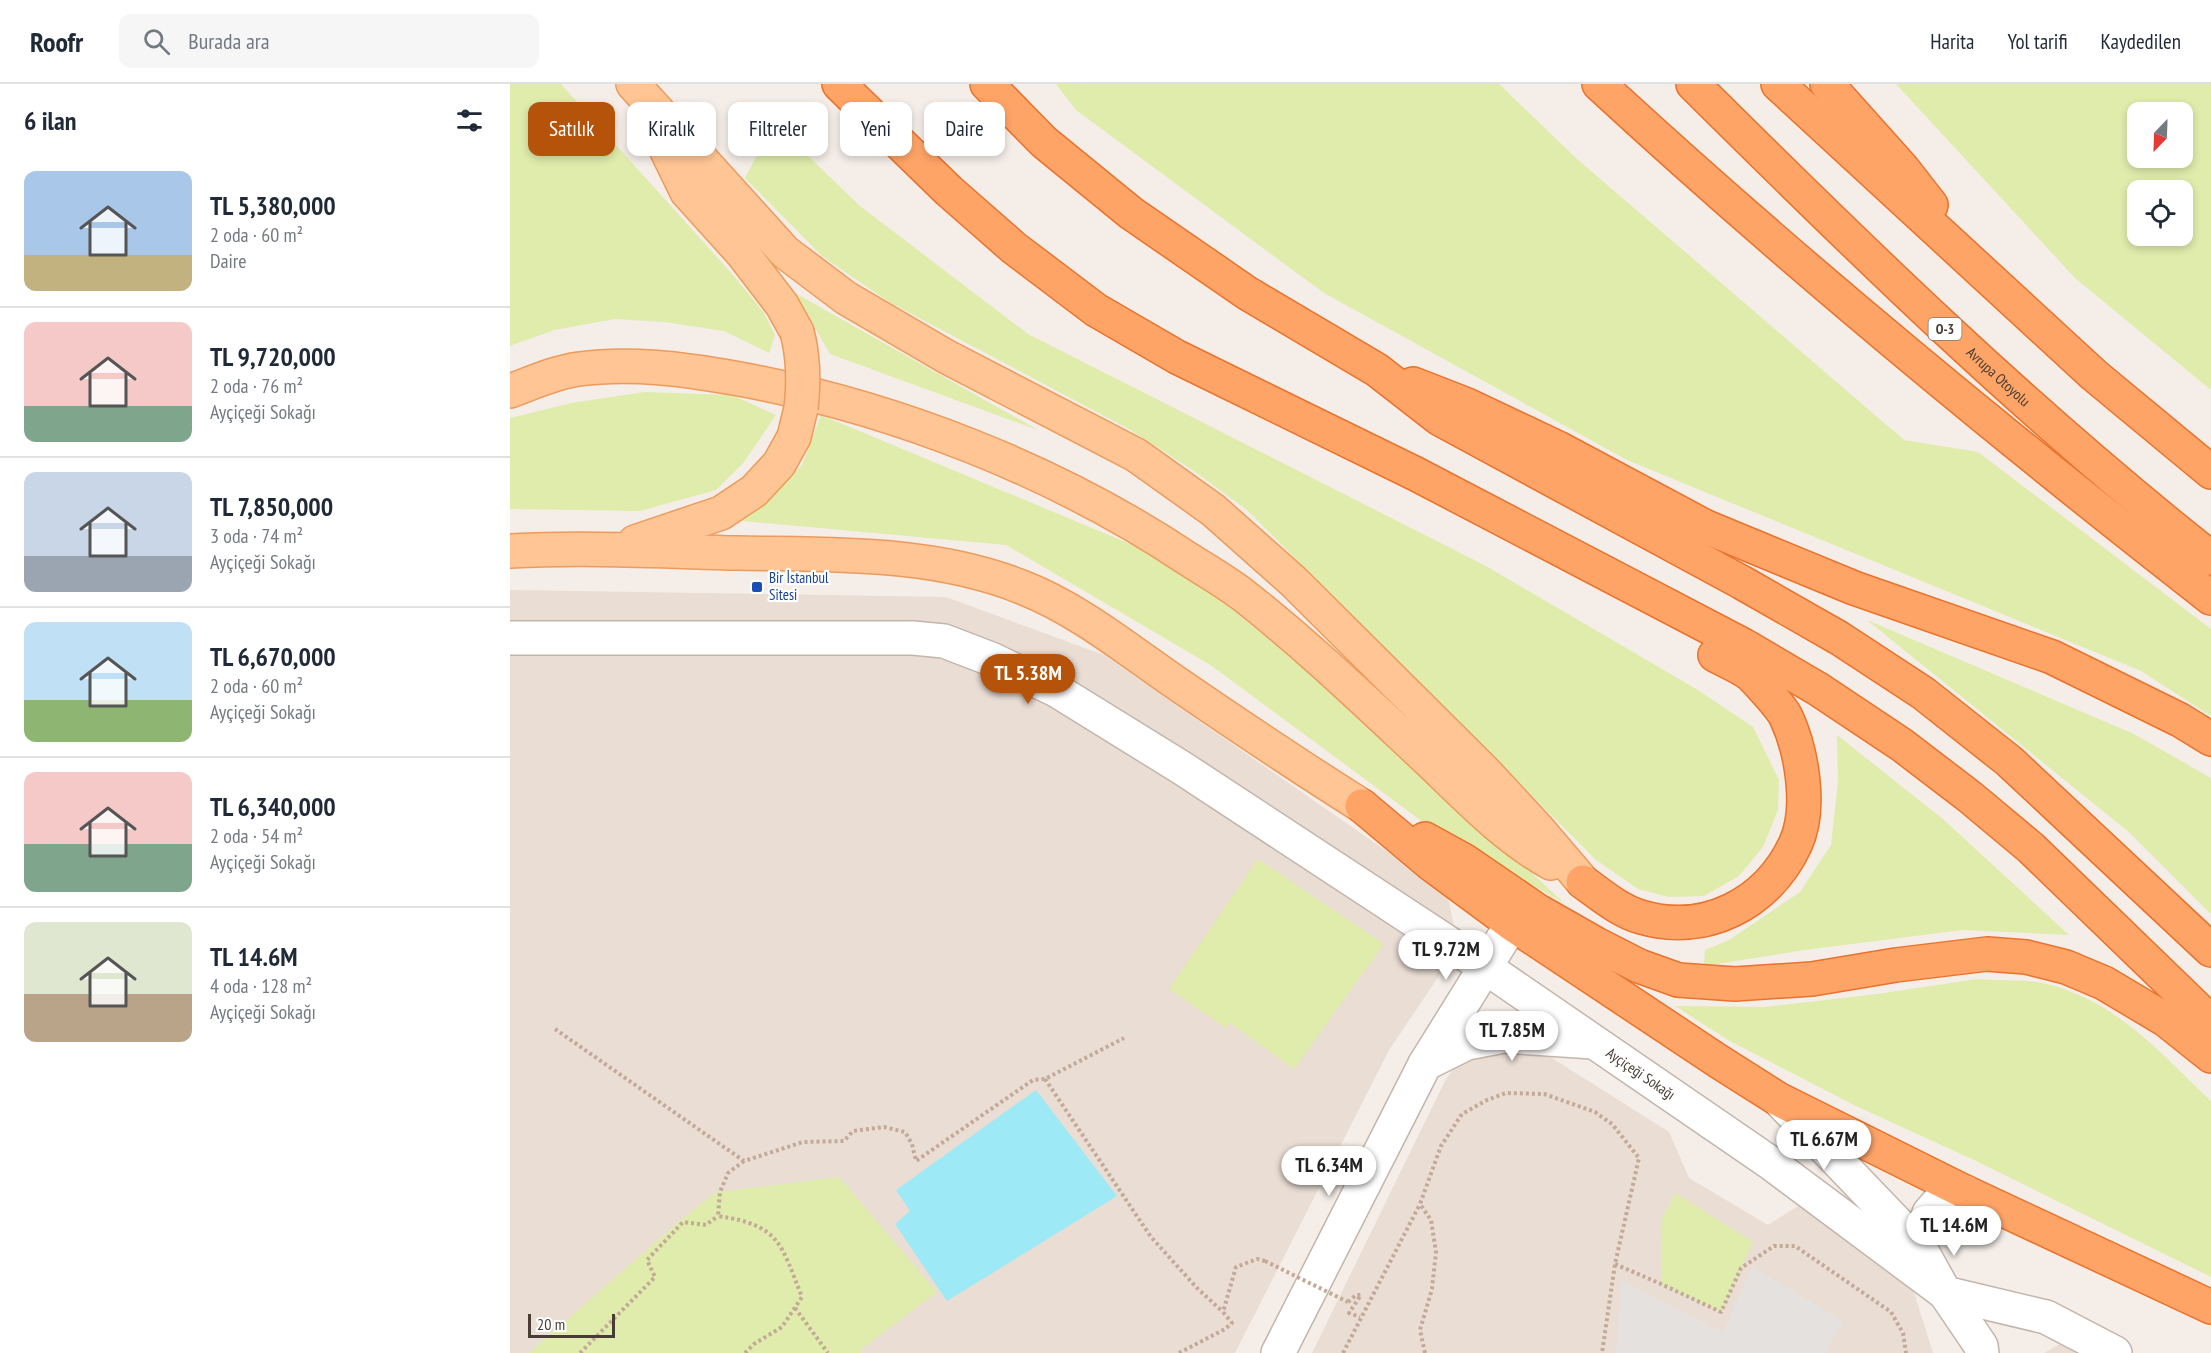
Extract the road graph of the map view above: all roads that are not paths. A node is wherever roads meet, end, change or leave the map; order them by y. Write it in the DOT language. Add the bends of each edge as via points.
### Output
graph roads {
  1 [pos="839,84"];
  2 [pos="987,84"];
  3 [pos="1599,84"];
  4 [pos="1694,84"];
  5 [pos="1778,84"];
  6 [pos="1827,84"];
  7 [pos="643,95"];
  8 [pos="1985,276"];
  9 [pos="1377,370"];
  10 [pos="510,391"];
  11 [pos="2211,472"];
  12 [pos="510,534"];
  13 [pos="1562,549"];
  14 [pos="525,550"];
  15 [pos="613,550"];
  16 [pos="2211,558"];
  17 [pos="2211,598"];
  18 [pos="510,638"];
  19 [pos="2211,739"];
  20 [pos="1362,806"];
  21 [pos="1583,882"];
  22 [pos="1512,924"];
  23 [pos="2211,950"];
  24 [pos="1485,967"];
  25 [pos="2211,1022"];
  26 [pos="1595,1042"];
  27 [pos="2211,1056"];
  28 [pos="1425,1064"];
  29 [pos="1778,1099"];
  30 [pos="1965,1192"];
  31 [pos="1919,1245"];
  32 [pos="1945,1293"];
  33 [pos="2211,1307"];
  34 [pos="1278,1353"];
  35 [pos="1982,1353"];
  36 [pos="2115,1353"];
  1 -- 13 [label="highway" via="949,191 1096,310 1177,357"];
  2 -- 9 [label="highway" via="1044,142 1131,213 1247,293"];
  3 -- 17 [label="highway" via="1851,306"];
  4 -- 16 [label="highway, Avrupa Otoyolu / O-3" via="1931,317"];
  5 -- 8 [label="highway"];
  6 -- 8 [label="highway" via="1903,169"];
  7 -- 15 [label="main road, bridge" via="687,192 782,305 797,332 804,381 794,437 779,464 753,491 721,513"];
  7 -- 21 [label="main road" via="785,252 846,298 947,357 1136,455 1213,510 1293,581 1486,773"];
  8 -- 11 [label="highway" via="2094,375"];
  9 -- 19 [label="highway" via="1467,405 1706,527 1854,588 2052,657"];
  9 -- 23 [label="highway" via="1440,419 1741,582 1839,638 1923,693 2009,761"];
  10 -- 21 [label="main road" via="577,369 642,366 713,375 832,401 940,435 1020,467 1162,541 1241,594 1338,675 1532,853"];
  12 -- 14 [label="main road"];
  13 -- 21 [label="highway" via="1616,599 1750,675 1785,716 1800,759 1805,806 1796,844 1778,873 1753,899 1720,918 1682,923 1641,917 1608,901"];
  13 -- 25 [label="highway" via="1743,645 1902,745 2031,848"];
  14 -- 15 [label="main road"];
  15 -- 20 [label="main road" via="900,559 965,569 1025,588 1080,617"];
  18 -- 24 [label="street" via="944,641 1056,690"];
  20 -- 22 [label="highway"];
  20 -- 27 [label="highway" via="1465,861 1538,911 1596,944 1678,980 1735,984 1801,980 1987,954 2026,957 2066,967 2104,983 2166,1020"];
  22 -- 24 [label="street"];
  22 -- 29 [label="highway"];
  24 -- 26 [label="street"];
  24 -- 28 [label="street"];
  26 -- 28 [label="street, Ayçiçeği Sokağı" via="1504,1036 1467,1043"];
  26 -- 32 [label="street, Ayçiçeği Sokağı" via="1772,1164"];
  28 -- 34 [label="street"];
  29 -- 30 [label="highway"];
  29 -- 31 [label="street"];
  30 -- 31 [label="street" via="1943,1197 1929,1213"];
  30 -- 33 [label="highway"];
  31 -- 32 [label="street"];
  32 -- 35 [label="street, Ayçiçeği Sokağı" via="1982,1346"];
  32 -- 36 [label="street" via="2046,1317"];
}
